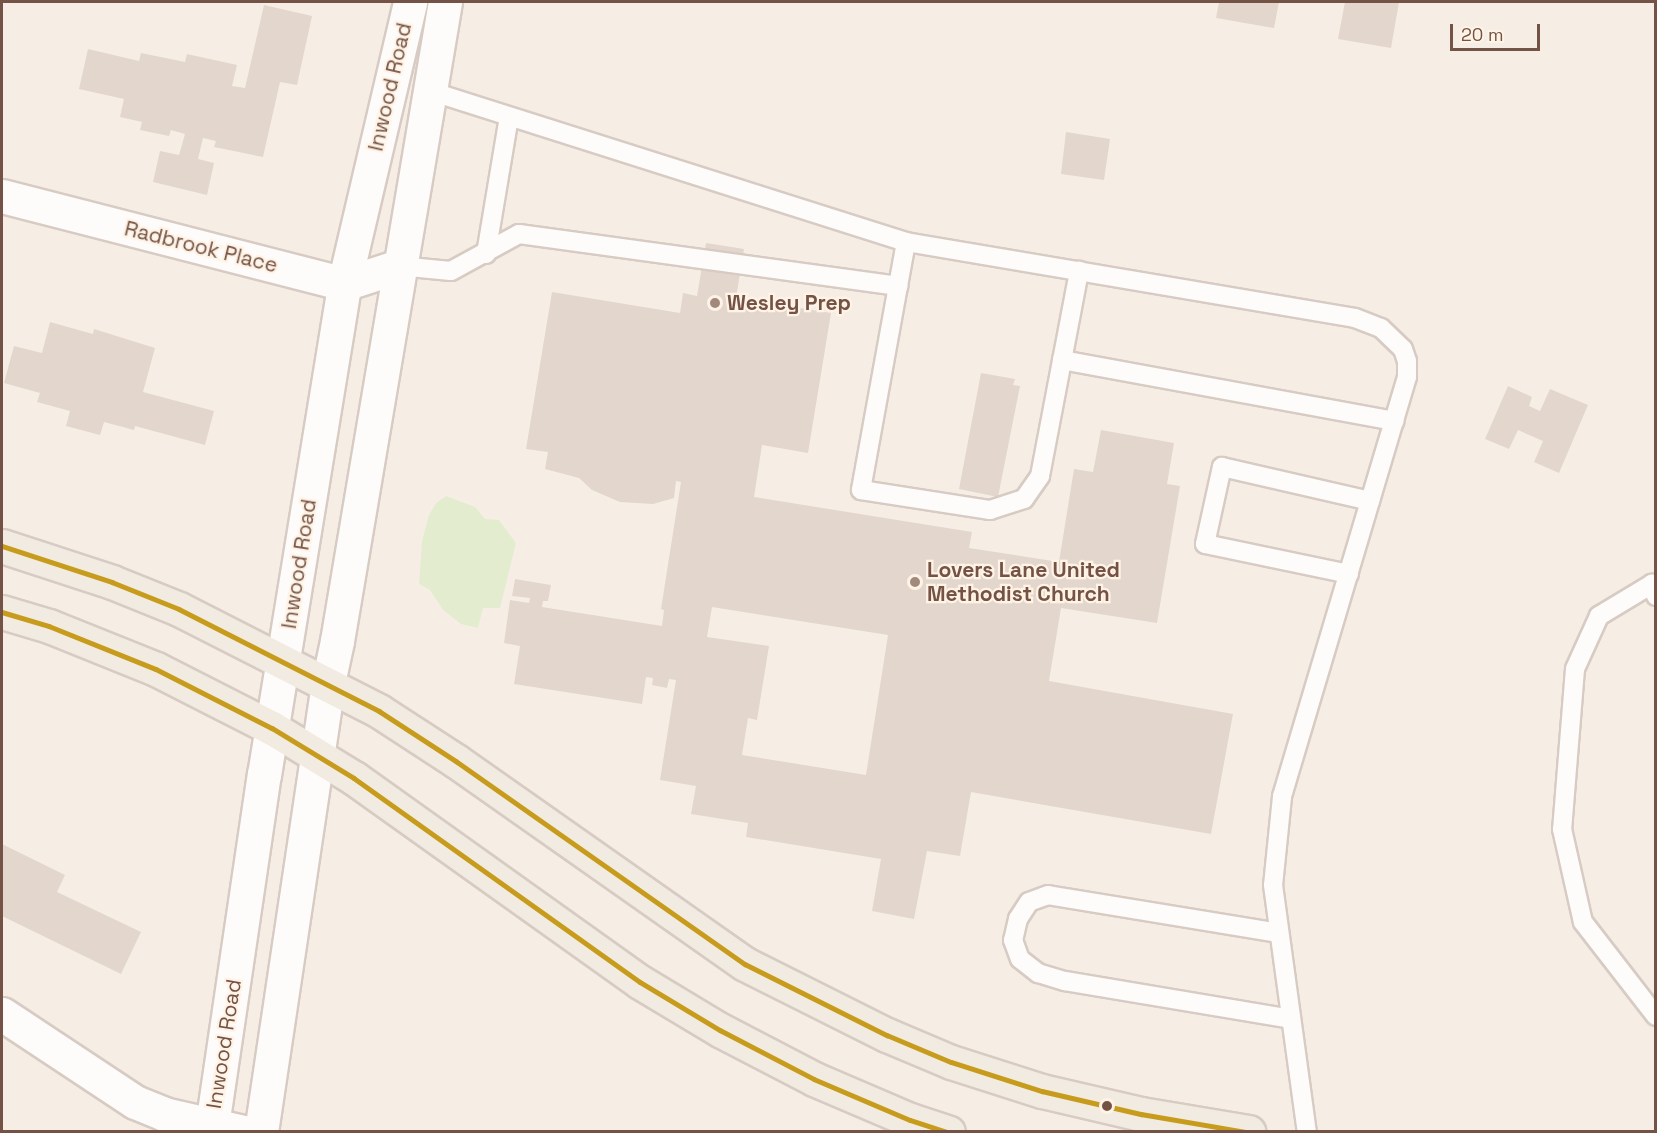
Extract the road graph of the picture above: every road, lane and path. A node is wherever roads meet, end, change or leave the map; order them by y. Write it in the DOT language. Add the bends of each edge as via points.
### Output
graph roads {
  1 [pos="410,2"];
  2 [pos="445,2"];
  3 [pos="429,91"];
  4 [pos="509,117"];
  5 [pos="2,196"];
  6 [pos="906,242"];
  7 [pos="486,254"];
  8 [pos="399,266"];
  9 [pos="1079,271"];
  10 [pos="344,284"];
  11 [pos="898,286"];
  12 [pos="1062,360"];
  13 [pos="1394,421"];
  14 [pos="1370,501"];
  15 [pos="2,546"];
  16 [pos="1348,574"];
  17 [pos="1656,596"];
  18 [pos="2,612"];
  19 [pos="284,661"];
  20 [pos="328,683"];
  21 [pos="272,728"];
  22 [pos="317,754"];
  23 [pos="1280,933"];
  24 [pos="2,1014"];
  25 [pos="1656,1016"];
  26 [pos="1291,1019"];
  27 [pos="211,1129"];
  28 [pos="244,1131"];
  29 [pos="261,1131"];
  30 [pos="948,1131"];
  31 [pos="1249,1131"];
  32 [pos="1306,1131"];
  1 -- 10 [label="main road, Inwood Road"];
  2 -- 3 [label="main road, Inwood Road"];
  3 -- 4 [label="lane"];
  3 -- 8 [label="main road, Inwood Road"];
  4 -- 6 [label="lane"];
  4 -- 7 [label="lane"];
  5 -- 10 [label="main road, Radbrook Place"];
  6 -- 9 [label="lane"];
  6 -- 11 [label="lane"];
  7 -- 8 [label="lane" via="451,271"];
  7 -- 11 [label="lane" via="519,234"];
  8 -- 10 [label="main road"];
  8 -- 20 [label="main road, Inwood Road"];
  9 -- 12 [label="lane"];
  9 -- 13 [label="lane" via="1355,318 1381,328 1403,349 1407,360 1407,377"];
  10 -- 19 [label="main road, Inwood Road"];
  11 -- 12 [label="lane" via="861,490 990,510 1024,499 1040,476"];
  12 -- 13 [label="lane"];
  13 -- 14 [label="lane"];
  14 -- 16 [label="lane"];
  14 -- 16 [label="lane" via="1222,467 1205,544"];
  15 -- 19 [label="main road" via="179,609"];
  16 -- 23 [label="lane" via="1282,797 1273,885"];
  17 -- 25 [label="lane" via="1652,585 1599,616 1575,669 1562,829 1583,922"];
  18 -- 21 [label="main road" via="49,626 156,669"];
  19 -- 20 [label="main road"];
  19 -- 21 [label="main road, Inwood Road"];
  20 -- 22 [label="main road, Inwood Road"];
  20 -- 31 [label="main road" via="456,761 745,964 887,1035 951,1062 1042,1091 1141,1114"];
  21 -- 22 [label="main road"];
  21 -- 27 [label="main road, Inwood Road"];
  22 -- 29 [label="main road, Inwood Road"];
  22 -- 30 [label="main road" via="640,982 690,1012 814,1079 910,1120"];
  23 -- 26 [label="lane"];
  23 -- 26 [label="lane" via="1048,895 1029,902 1018,919 1013,940 1020,959 1038,973"];
  24 -- 27 [label="main road" via="135,1102"];
  26 -- 32 [label="lane"];
  27 -- 28 [label="main road"];
}
